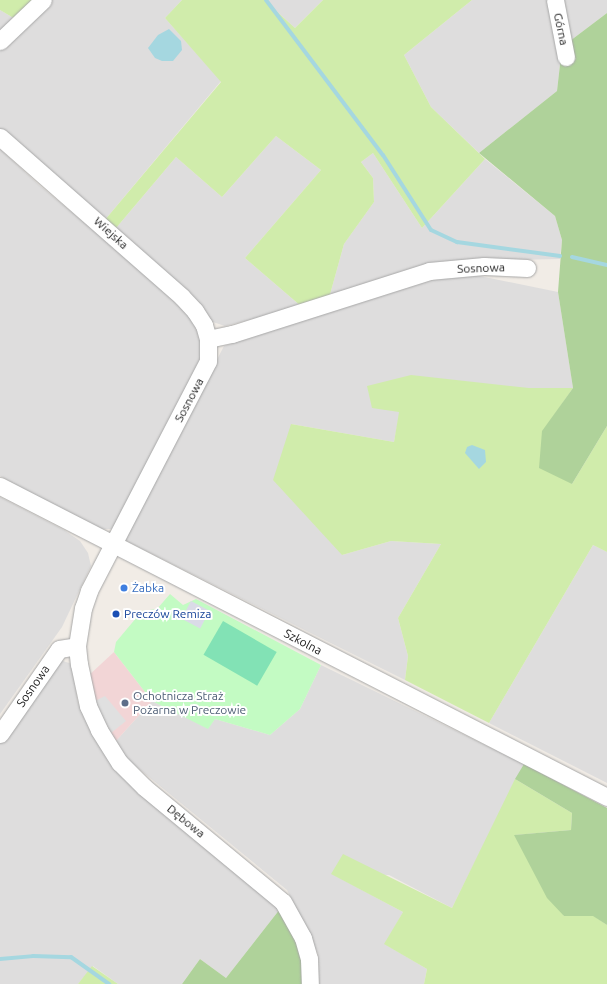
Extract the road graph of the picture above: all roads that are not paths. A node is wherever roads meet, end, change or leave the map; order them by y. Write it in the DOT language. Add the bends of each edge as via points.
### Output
graph roads {
  1 [pos="43,0"];
  2 [pos="555,0"];
  3 [pos="0,41"];
  4 [pos="566,57"];
  5 [pos="0,138"];
  6 [pos="527,268"];
  7 [pos="208,339"];
  8 [pos="0,486"];
  9 [pos="112,545"];
  10 [pos="78,646"];
  11 [pos="1,731"];
  12 [pos="607,797"];
  13 [pos="310,984"];
  1 -- 3 [label="street"];
  2 -- 4 [label="street, Górna"];
  5 -- 7 [label="street, Wiejska" via="182,297 195,311"];
  6 -- 7 [label="street, Sosnowa" via="484,266 429,271 232,334"];
  7 -- 9 [label="street, Sosnowa" via="208,361 199,381"];
  8 -- 9 [label="street, Szkolna"];
  9 -- 10 [label="street, Sosnowa" via="82,608"];
  9 -- 12 [label="street, Szkolna"];
  10 -- 11 [label="street, Sosnowa" via="59,649"];
  10 -- 13 [label="street, Dębowa" via="82,684 88,706 114,754 144,787 276,894 295,921 303,938 309,959"];
}
